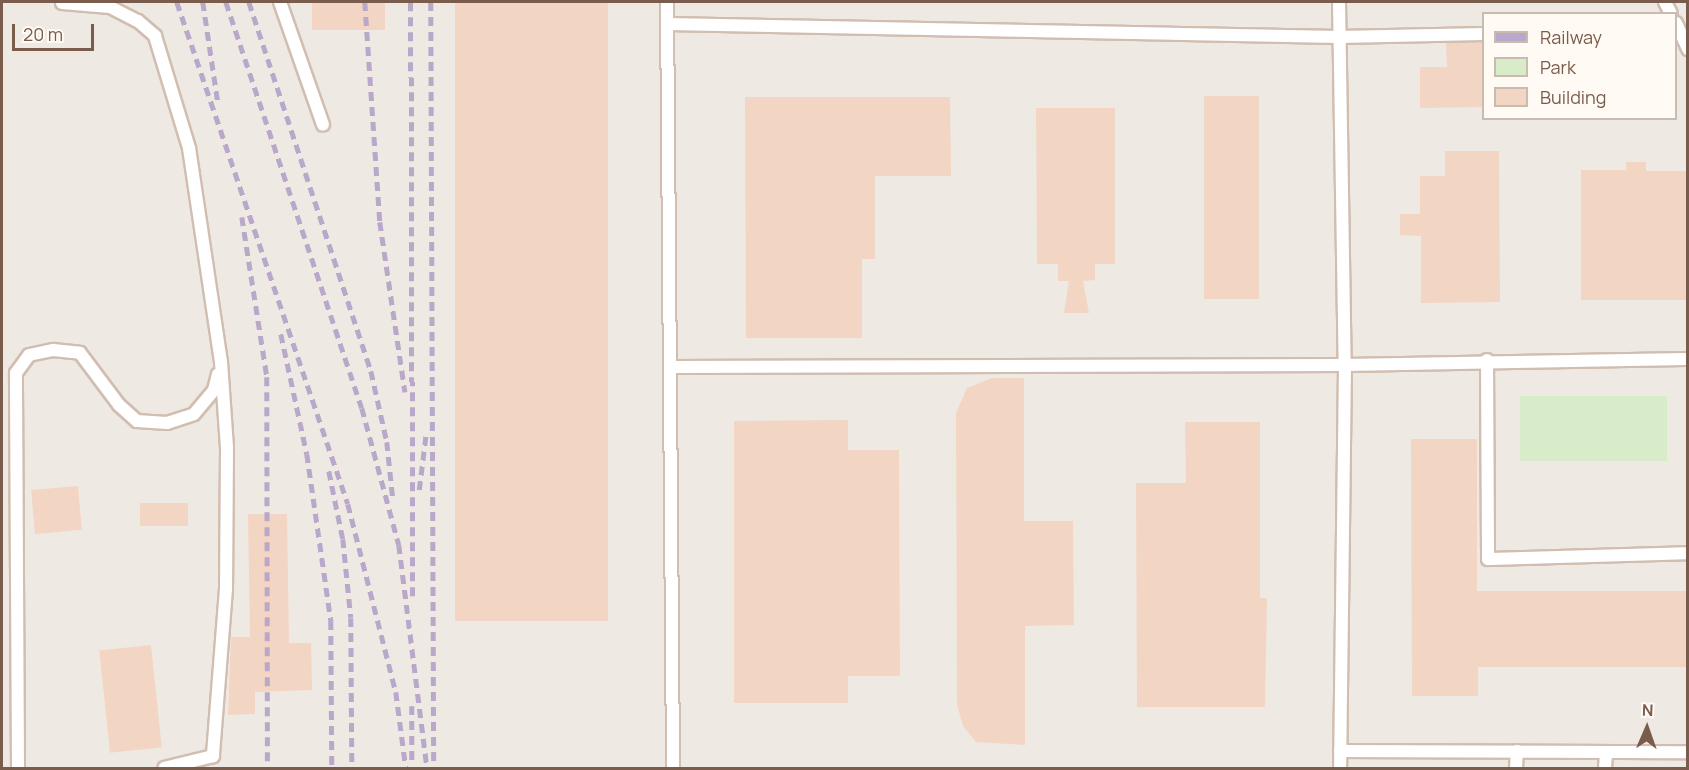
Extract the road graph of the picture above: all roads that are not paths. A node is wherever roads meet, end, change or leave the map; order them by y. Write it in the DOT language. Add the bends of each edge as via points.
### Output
graph roads {
  1 [pos="280,2"];
  2 [pos="667,2"];
  3 [pos="1339,2"];
  4 [pos="62,3"];
  5 [pos="667,24"];
  6 [pos="1677,29"];
  7 [pos="1482,34"];
  8 [pos="1339,37"];
  9 [pos="1688,49"];
  10 [pos="323,125"];
  11 [pos="1688,359"];
  12 [pos="1487,360"];
  13 [pos="221,362"];
  14 [pos="1345,365"];
  15 [pos="670,367"];
  16 [pos="1688,553"];
  17 [pos="1340,751"];
  18 [pos="1516,751"];
  19 [pos="1606,752"];
  20 [pos="1688,752"];
  21 [pos="18,768"];
  22 [pos="164,768"];
  23 [pos="673,768"];
  24 [pos="1340,768"];
  25 [pos="1516,768"];
  26 [pos="1605,768"];
  1 -- 10 [label="lane"];
  2 -- 5 [label="lane"];
  3 -- 8 [label="lane"];
  4 -- 13 [label="lane" via="110,7 138,21 155,36 189,148"];
  5 -- 8 [label="lane"];
  5 -- 15 [label="lane"];
  6 -- 9 [label="lane"];
  7 -- 8 [label="lane"];
  8 -- 14 [label="lane"];
  11 -- 12 [label="lane"];
  12 -- 14 [label="lane"];
  12 -- 16 [label="lane" via="1488,559"];
  13 -- 21 [label="lane" via="214,390 194,414 167,423 137,421 119,405 80,353 53,350 29,355 16,373"];
  13 -- 22 [label="lane" via="227,448 226,589 213,756"];
  14 -- 15 [label="lane"];
  14 -- 17 [label="lane"];
  15 -- 23 [label="lane"];
  17 -- 18 [label="lane"];
  17 -- 24 [label="lane"];
  18 -- 19 [label="lane"];
  18 -- 25 [label="lane"];
  19 -- 20 [label="lane"];
  19 -- 26 [label="lane"];
}
